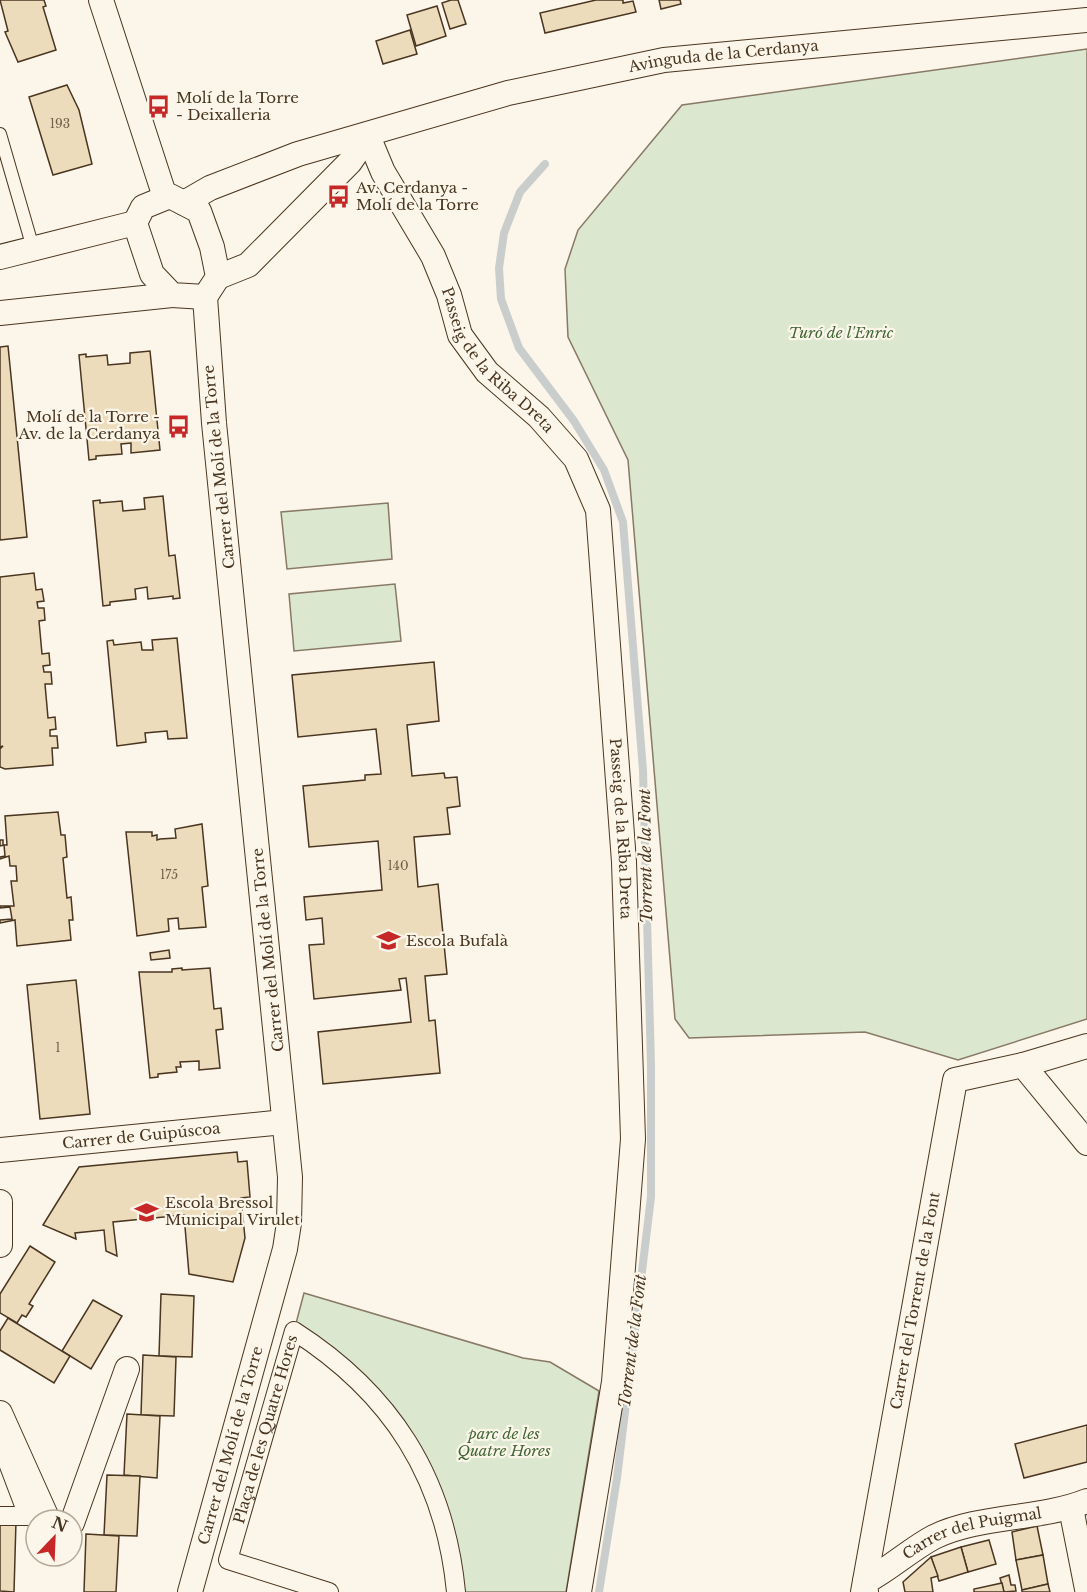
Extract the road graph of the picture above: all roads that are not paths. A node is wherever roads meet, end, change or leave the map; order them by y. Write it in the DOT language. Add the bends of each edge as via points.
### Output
graph roads {
  1 [pos="101,0"];
  2 [pos="1087,20"];
  3 [pos="0,134"];
  4 [pos="368,136"];
  5 [pos="174,200"];
  6 [pos="135,223"];
  7 [pos="33,248"];
  8 [pos="0,257"];
  9 [pos="218,277"];
  10 [pos="172,295"];
  11 [pos="205,297"];
  12 [pos="0,313"];
  13 [pos="1087,1046"];
  14 [pos="1023,1065"];
  15 [pos="284,1122"];
  16 [pos="1087,1143"];
  17 [pos="0,1150"];
  18 [pos="0,1202"];
  19 [pos="0,1245"];
  20 [pos="127,1369"];
  21 [pos="0,1413"];
  22 [pos="0,1442"];
  23 [pos="1079,1505"];
  24 [pos="43,1508"];
  25 [pos="77,1508"];
  26 [pos="0,1516"];
  27 [pos="865,1589"];
  28 [pos="1087,1589"];
  29 [pos="190,1592"];
  30 [pos="329,1592"];
  31 [pos="456,1592"];
  32 [pos="579,1592"];
  1 -- 5 [label="street"];
  2 -- 4 [label="street, Avinguda de la Cerdanya" via="664,60 508,93"];
  3 -- 7 [label="lane"];
  4 -- 5 [label="street, Avinguda de la Cerdanya" via="298,154"];
  4 -- 9 [label="street" via="350,162 248,265"];
  4 -- 32 [label="street, Passeig de la Riba Dreta" via="383,172 434,256 459,335 487,372 539,417 576,459 598,510 624,862 633,1139 614,1382"];
  5 -- 6 [label="street" via="143,207"];
  5 -- 9 [label="street" via="199,211"];
  6 -- 7 [label="street"];
  6 -- 10 [label="street" via="152,274"];
  7 -- 8 [label="street"];
  9 -- 11 [label="street"];
  10 -- 11 [label="street"];
  10 -- 12 [label="street"];
  11 -- 15 [label="street, Carrer del Molí de la Torre" via="214,423"];
  13 -- 14 [label="street"];
  14 -- 16 [label="street"];
  14 -- 27 [label="street, Carrer del Torrent de la Font" via="955,1080"];
  15 -- 17 [label="street, Carrer de Guipúscoa"];
  15 -- 29 [label="street, Carrer del Molí de la Torre" via="290,1177 285,1249"];
  18 -- 19 [label="street"];
  20 -- 25 [label="street"];
  21 -- 24 [label="street"];
  22 -- 26 [label="street" via="28,1516"];
  23 -- 27 [label="street, Carrer del Puigmal" via="935,1537"];
  23 -- 28 [label="street"];
  30 -- 31 [label="street, Plaça de les Quatre Hores" via="228,1560 294,1331 343,1366 398,1424 430,1484 444,1523"];
}
